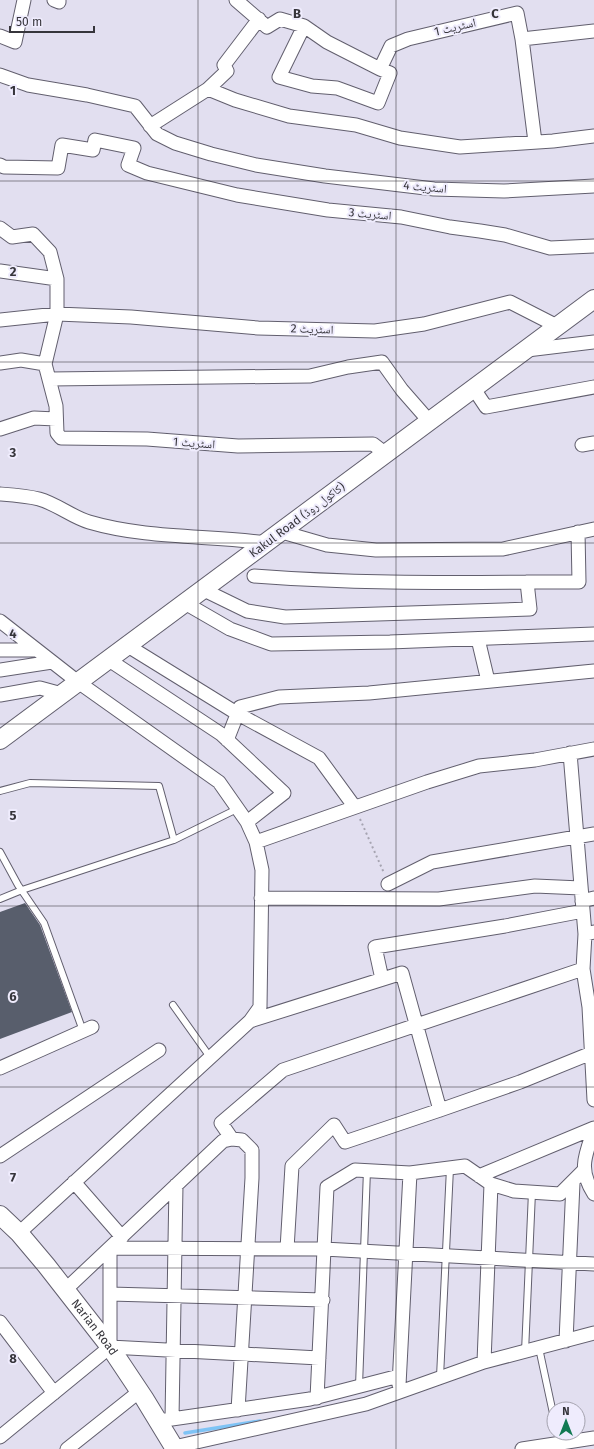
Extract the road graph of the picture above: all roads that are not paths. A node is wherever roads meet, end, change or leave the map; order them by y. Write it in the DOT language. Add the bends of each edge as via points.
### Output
graph roads {
  1 [pos="24,0"];
  2 [pos="54,0"];
  3 [pos="59,0"];
  4 [pos="236,0"];
  5 [pos="259,19"];
  6 [pos="304,26"];
  7 [pos="594,31"];
  8 [pos="0,36"];
  9 [pos="522,39"];
  10 [pos="380,69"];
  11 [pos="0,75"];
  12 [pos="208,89"];
  13 [pos="150,126"];
  14 [pos="594,136"];
  15 [pos="535,142"];
  16 [pos="0,165"];
  17 [pos="594,186"];
  18 [pos="0,228"];
  19 [pos="594,246"];
  20 [pos="0,271"];
  21 [pos="57,279"];
  22 [pos="591,304"];
  23 [pos="57,314"];
  24 [pos="0,320"];
  25 [pos="557,326"];
  26 [pos="594,342"];
  27 [pos="527,350"];
  28 [pos="0,362"];
  29 [pos="45,364"];
  30 [pos="50,378"];
  31 [pos="594,387"];
  32 [pos="474,389"];
  33 [pos="56,418"];
  34 [pos="430,422"];
  35 [pos="0,429"];
  36 [pos="386,454"];
  37 [pos="0,494"];
  38 [pos="594,529"];
  39 [pos="282,532"];
  40 [pos="578,532"];
  41 [pos="267,543"];
  42 [pos="254,576"];
  43 [pos="527,582"];
  44 [pos="204,590"];
  45 [pos="185,603"];
  46 [pos="0,621"];
  47 [pos="594,634"];
  48 [pos="478,639"];
  49 [pos="128,646"];
  50 [pos="0,650"];
  51 [pos="37,650"];
  52 [pos="109,660"];
  53 [pos="52,662"];
  54 [pos="0,670"];
  55 [pos="594,670"];
  56 [pos="488,681"];
  57 [pos="78,682"];
  58 [pos="62,694"];
  59 [pos="0,695"];
  60 [pos="238,714"];
  61 [pos="0,740"];
  62 [pos="227,740"];
  63 [pos="594,749"];
  64 [pos="570,753"];
  65 [pos="0,791"];
  66 [pos="354,806"];
  67 [pos="237,809"];
  68 [pos="247,822"];
  69 [pos="594,834"];
  70 [pos="577,838"];
  71 [pos="174,840"];
  72 [pos="256,842"];
  73 [pos="0,852"];
  74 [pos="388,884"];
  75 [pos="581,888"];
  76 [pos="22,890"];
  77 [pos="261,898"];
  78 [pos="0,900"];
  79 [pos="586,903"];
  80 [pos="589,933"];
  81 [pos="583,969"];
  82 [pos="382,979"];
  83 [pos="173,1005"];
  84 [pos="592,1006"];
  85 [pos="250,1021"];
  86 [pos="416,1025"];
  87 [pos="87,1029"];
  88 [pos="159,1050"];
  89 [pos="593,1052"];
  90 [pos="210,1057"];
  91 [pos="0,1068"];
  92 [pos="594,1073"];
  93 [pos="594,1100"];
  94 [pos="440,1110"];
  95 [pos="594,1129"];
  96 [pos="232,1139"];
  97 [pos="0,1156"];
  98 [pos="450,1168"];
  99 [pos="367,1170"];
  100 [pos="583,1171"];
  101 [pos="410,1173"];
  102 [pos="479,1176"];
  103 [pos="74,1182"];
  104 [pos="573,1183"];
  105 [pos="491,1184"];
  106 [pos="176,1186"];
  107 [pos="592,1188"];
  108 [pos="532,1192"];
  109 [pos="0,1215"];
  110 [pos="19,1233"];
  111 [pos="122,1237"];
  112 [pos="110,1248"];
  113 [pos="175,1248"];
  114 [pos="248,1249"];
  115 [pos="287,1249"];
  116 [pos="324,1249"];
  117 [pos="364,1251"];
  118 [pos="405,1254"];
  119 [pos="446,1256"];
  120 [pos="489,1259"];
  121 [pos="529,1262"];
  122 [pos="570,1264"];
  123 [pos="594,1264"];
  124 [pos="64,1291"];
  125 [pos="110,1294"];
  126 [pos="173,1295"];
  127 [pos="245,1296"];
  128 [pos="322,1300"];
  129 [pos="0,1322"];
  130 [pos="594,1334"];
  131 [pos="566,1341"];
  132 [pos="110,1347"];
  133 [pos="539,1348"];
  134 [pos="174,1351"];
  135 [pos="525,1352"];
  136 [pos="241,1354"];
  137 [pos="319,1358"];
  138 [pos="484,1362"];
  139 [pos="399,1376"];
  140 [pos="440,1377"];
  141 [pos="359,1386"];
  142 [pos="140,1391"];
  143 [pos="54,1393"];
  144 [pos="398,1393"];
  145 [pos="317,1398"];
  146 [pos="550,1401"];
  147 [pos="238,1410"];
  148 [pos="165,1420"];
  149 [pos="0,1437"];
  150 [pos="594,1438"];
  151 [pos="174,1448"];
  152 [pos="67,1449"];
  153 [pos="522,1449"];
  1 -- 8 [label="street" via="15,42"];
  2 -- 3 [label="street"];
  4 -- 5 [label="street"];
  5 -- 6 [label="street" via="267,26 280,19"];
  5 -- 12 [label="street" via="224,65 227,71"];
  6 -- 10 [label="street" via="327,42"];
  6 -- 10 [label="street" via="279,77 312,86 337,88 378,103 390,73"];
  7 -- 9 [label="street"];
  9 -- 10 [label="street, اسٹریٹ 1" via="518,13 408,39 391,46"];
  9 -- 15 [label="street"];
  11 -- 13 [label="street, اسٹریٹ 4" via="28,85 135,106"];
  12 -- 13 [label="street"];
  12 -- 15 [label="street" via="289,116 356,125 400,138 460,147"];
  13 -- 17 [label="street, اسٹریٹ 4" via="157,134 211,154 256,165 325,176 434,189 504,191"];
  14 -- 15 [label="street"];
  16 -- 19 [label="street, اسٹریٹ 3" via="58,168 62,146 93,150 95,140 134,148 128,165 237,195 480,230 550,248"];
  18 -- 21 [label="street" via="12,237 33,234 50,252"];
  20 -- 21 [label="street"];
  21 -- 23 [label="street"];
  22 -- 25 [label="main road, Kakul Road (کاکول روڈ)"];
  23 -- 24 [label="street, اسٹریٹ 2"];
  23 -- 25 [label="street, اسٹریٹ 2" via="131,317 258,328 375,331 424,324 510,302"];
  23 -- 29 [label="street"];
  25 -- 27 [label="main road, Kakul Road (کاکول روڈ)"];
  26 -- 27 [label="street"];
  27 -- 32 [label="main road, Kakul Road (کاکول روڈ)"];
  28 -- 29 [label="street" via="21,360"];
  29 -- 30 [label="street, اسٹریٹ 1"];
  30 -- 33 [label="street, اسٹریٹ 1"];
  30 -- 34 [label="street" via="310,376 382,362"];
  31 -- 32 [label="street" via="486,406"];
  32 -- 34 [label="main road, Kakul Road (کاکول روڈ)"];
  33 -- 35 [label="street" via="34,418"];
  33 -- 36 [label="street, اسٹریٹ 1" via="57,433 61,438 147,439 238,446 373,444"];
  34 -- 36 [label="main road, Kakul Road (کاکول روڈ)"];
  36 -- 39 [label="main road, Kakul Road (کاکول روڈ)"];
  37 -- 41 [label="street" via="40,500 88,522 104,525 178,537 227,538"];
  38 -- 40 [label="street"];
  39 -- 40 [label="street" via="327,545 376,550 503,549"];
  39 -- 41 [label="main road, Kakul Road (کاکول روڈ)"];
  40 -- 43 [label="street" via="579,582"];
  41 -- 44 [label="main road, Kakul Road (کاکول روڈ)"];
  42 -- 43 [label="street" via="330,582"];
  43 -- 44 [label="street" via="530,609 285,617 247,611"];
  44 -- 45 [label="main road, Kakul Road (کاکول روڈ)"];
  45 -- 48 [label="street" via="230,629 271,644"];
  45 -- 49 [label="main road, Kakul Road (کاکول روڈ)"];
  46 -- 51 [label="street"];
  47 -- 48 [label="street"];
  48 -- 56 [label="street"];
  49 -- 52 [label="main road, Kakul Road (کاکول روڈ)"];
  49 -- 60 [label="street"];
  50 -- 51 [label="street"];
  51 -- 53 [label="street"];
  52 -- 57 [label="main road, Kakul Road (کاکول روڈ)"];
  52 -- 62 [label="street"];
  53 -- 54 [label="street"];
  53 -- 57 [label="street"];
  55 -- 56 [label="street"];
  56 -- 60 [label="street" via="279,697 240,707"];
  57 -- 58 [label="main road, Kakul Road (کاکول روڈ)"];
  57 -- 67 [label="street" via="219,782"];
  58 -- 59 [label="street" via="40,688"];
  58 -- 61 [label="main road, Kakul Road (کاکول روڈ)"];
  60 -- 62 [label="street"];
  60 -- 66 [label="street" via="318,758"];
  62 -- 68 [label="street" via="284,793"];
  63 -- 64 [label="street"];
  64 -- 66 [label="street" via="478,766"];
  64 -- 70 [label="street"];
  65 -- 71 [label="lane" via="30,783 159,786"];
  66 -- 72 [label="street"];
  67 -- 68 [label="street"];
  67 -- 71 [label="lane"];
  68 -- 72 [label="street"];
  69 -- 70 [label="street"];
  70 -- 74 [label="street" via="432,862"];
  70 -- 75 [label="street"];
  71 -- 76 [label="lane"];
  72 -- 77 [label="street" via="262,870"];
  73 -- 76 [label="lane"];
  75 -- 77 [label="street" via="535,886 439,899"];
  75 -- 79 [label="street"];
  76 -- 78 [label="lane"];
  76 -- 87 [label="lane" via="44,923"];
  77 -- 85 [label="street" via="260,1007"];
  79 -- 80 [label="street"];
  79 -- 82 [label="street" via="505,926 375,946"];
  80 -- 81 [label="street"];
  81 -- 84 [label="street"];
  81 -- 86 [label="street"];
  82 -- 85 [label="street"];
  82 -- 86 [label="street" via="402,973"];
  83 -- 90 [label="lane"];
  84 -- 89 [label="street"];
  85 -- 90 [label="street"];
  86 -- 94 [label="street"];
  86 -- 96 [label="street" via="283,1070 221,1123"];
  87 -- 91 [label="street"];
  88 -- 97 [label="street"];
  89 -- 92 [label="street"];
  89 -- 94 [label="street" via="520,1082"];
  90 -- 103 [label="street"];
  92 -- 93 [label="street"];
  94 -- 115 [label="street" via="344,1142 334,1125 292,1166"];
  95 -- 100 [label="street"];
  95 -- 102 [label="street"];
  96 -- 106 [label="street" via="223,1141"];
  96 -- 114 [label="street" via="242,1140 252,1150"];
  98 -- 101 [label="street"];
  98 -- 102 [label="street" via="465,1166"];
  98 -- 119 [label="lane"];
  99 -- 101 [label="street"];
  99 -- 116 [label="street" via="355,1170 328,1187"];
  99 -- 117 [label="lane"];
  100 -- 104 [label="street"];
  100 -- 107 [label="street"];
  101 -- 118 [label="street"];
  102 -- 105 [label="street"];
  103 -- 110 [label="street"];
  103 -- 111 [label="street"];
  104 -- 108 [label="street" via="560,1194"];
  104 -- 122 [label="street"];
  105 -- 108 [label="street" via="514,1191"];
  105 -- 120 [label="street"];
  106 -- 111 [label="street"];
  106 -- 113 [label="street"];
  108 -- 121 [label="lane"];
  109 -- 110 [label="main road, Narian Road"];
  110 -- 124 [label="main road, Narian Road"];
  111 -- 112 [label="street"];
  112 -- 113 [label="street"];
  112 -- 124 [label="street"];
  112 -- 125 [label="street"];
  113 -- 114 [label="street"];
  113 -- 126 [label="street"];
  114 -- 115 [label="street"];
  114 -- 127 [label="street"];
  115 -- 116 [label="street"];
  116 -- 117 [label="street"];
  116 -- 128 [label="street"];
  117 -- 118 [label="street"];
  117 -- 141 [label="lane"];
  118 -- 119 [label="street"];
  118 -- 139 [label="street"];
  119 -- 120 [label="street"];
  119 -- 140 [label="lane"];
  120 -- 121 [label="street"];
  120 -- 138 [label="street"];
  121 -- 122 [label="street"];
  121 -- 135 [label="lane"];
  122 -- 123 [label="street"];
  122 -- 131 [label="street"];
  124 -- 132 [label="main road, Narian Road"];
  125 -- 126 [label="street"];
  125 -- 132 [label="street"];
  126 -- 127 [label="street"];
  126 -- 134 [label="street"];
  127 -- 128 [label="street"];
  127 -- 136 [label="street"];
  128 -- 137 [label="street"];
  129 -- 143 [label="street"];
  130 -- 131 [label="street"];
  131 -- 133 [label="street"];
  132 -- 134 [label="street"];
  132 -- 142 [label="main road, Narian Road"];
  132 -- 143 [label="street"];
  133 -- 135 [label="street"];
  133 -- 146 [label="lane"];
  134 -- 136 [label="street"];
  134 -- 148 [label="street"];
  135 -- 138 [label="street"];
  136 -- 137 [label="street"];
  136 -- 147 [label="street"];
  137 -- 145 [label="street"];
  138 -- 140 [label="street"];
  139 -- 141 [label="street"];
  139 -- 144 [label="street"];
  140 -- 144 [label="street"];
  141 -- 145 [label="street"];
  142 -- 148 [label="main road, Narian Road"];
  142 -- 152 [label="street"];
  143 -- 149 [label="street"];
  144 -- 151 [label="street" via="366,1404"];
  145 -- 147 [label="street"];
  147 -- 148 [label="street"];
  148 -- 151 [label="main road, Narian Road"];
  150 -- 153 [label="street" via="559,1440"];
}
